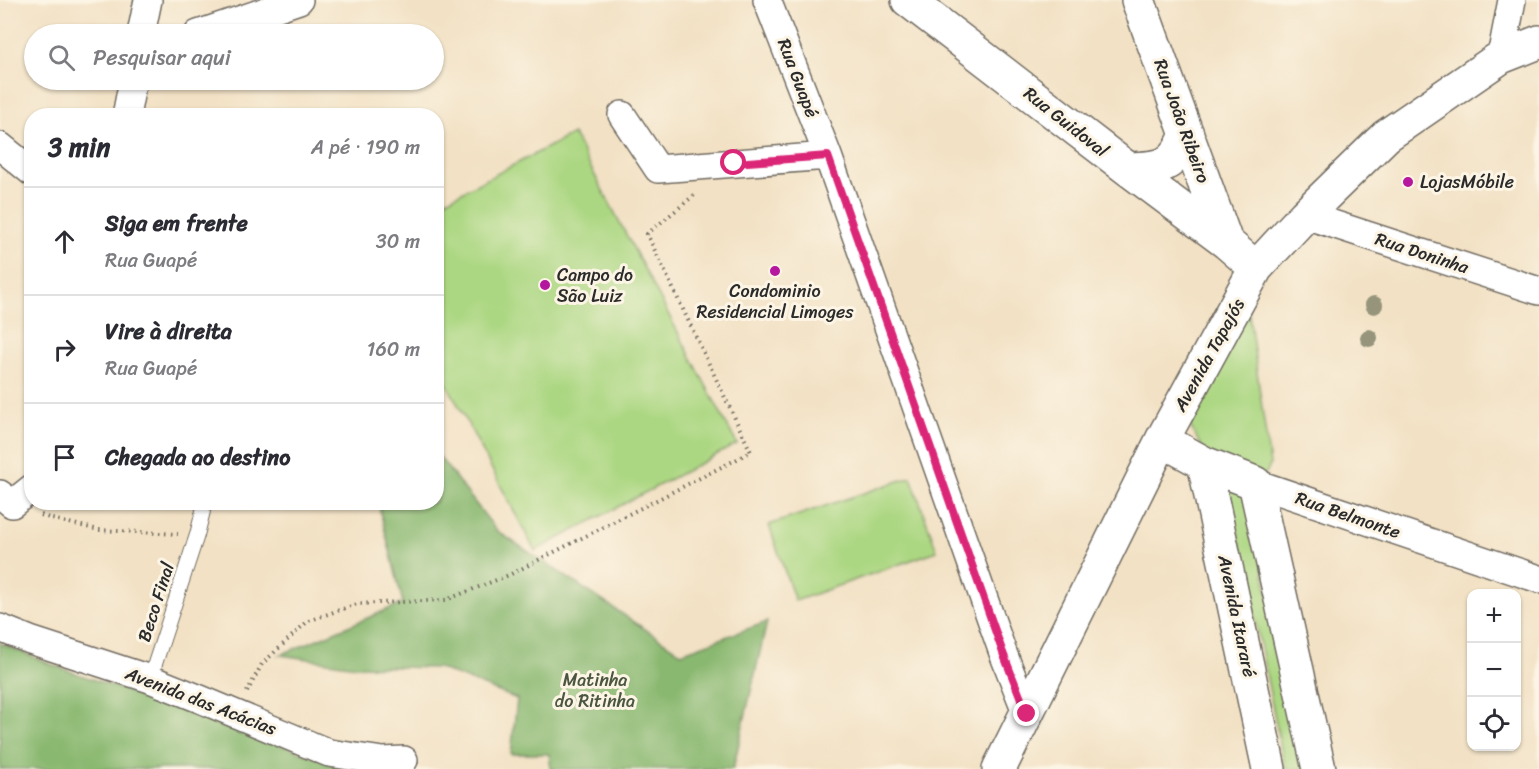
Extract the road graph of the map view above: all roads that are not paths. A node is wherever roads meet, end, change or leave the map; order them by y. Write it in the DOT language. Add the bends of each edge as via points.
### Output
graph roads {
  1 [pos="148,0"];
  2 [pos="299,0"];
  3 [pos="767,0"];
  4 [pos="908,0"];
  5 [pos="1138,0"];
  6 [pos="1512,0"];
  7 [pos="143,24"];
  8 [pos="228,24"];
  9 [pos="1539,42"];
  10 [pos="1501,57"];
  11 [pos="131,90"];
  12 [pos="128,108"];
  13 [pos="622,115"];
  14 [pos="1186,134"];
  15 [pos="0,146"];
  16 [pos="828,156"];
  17 [pos="24,166"];
  18 [pos="1128,169"];
  19 [pos="1305,215"];
  20 [pos="1226,242"];
  21 [pos="1256,268"];
  22 [pos="1539,291"];
  23 [pos="1162,440"];
  24 [pos="1204,462"];
  25 [pos="1256,483"];
  26 [pos="203,512"];
  27 [pos="1539,579"];
  28 [pos="0,628"];
  29 [pos="150,679"];
  30 [pos="1027,714"];
  31 [pos="404,760"];
  32 [pos="999,769"];
  33 [pos="1269,769"];
  34 [pos="1319,769"];
  1 -- 7 [label="street"];
  2 -- 8 [label="street"];
  3 -- 16 [label="street, Rua Guapé"];
  4 -- 18 [label="street, Rua Guidoval"];
  5 -- 14 [label="street, Rua João Ribeiro"];
  6 -- 10 [label="street"];
  9 -- 10 [label="street, Avenida Tapajós"];
  10 -- 19 [label="street, Avenida Tapajós" via="1386,136"];
  11 -- 12 [label="street"];
  13 -- 16 [label="street" via="658,169"];
  14 -- 18 [label="street" via="1180,150 1167,163"];
  14 -- 20 [label="street, Rua João Ribeiro"];
  15 -- 17 [label="street"];
  16 -- 30 [label="street, Rua Guapé"];
  18 -- 20 [label="street, Rua Guidoval"];
  19 -- 21 [label="street, Avenida Tapajós"];
  19 -- 22 [label="street, Rua Doninha"];
  20 -- 21 [label="street, Rua Guidoval"];
  21 -- 23 [label="street, Avenida Tapajós"];
  23 -- 24 [label="street, Rua Belmonte"];
  23 -- 30 [label="street, Avenida Tapajós"];
  24 -- 25 [label="street, Rua Belmonte"];
  24 -- 33 [label="street, Avenida Itararé"];
  25 -- 27 [label="street, Rua Belmonte"];
  25 -- 34 [label="street"];
  26 -- 29 [label="lane, Beco Final"];
  28 -- 29 [label="street, Avenida das Acácias"];
  29 -- 31 [label="street, Avenida das Acácias" via="328,753"];
  30 -- 32 [label="street, Avenida Tapajós"];
}
